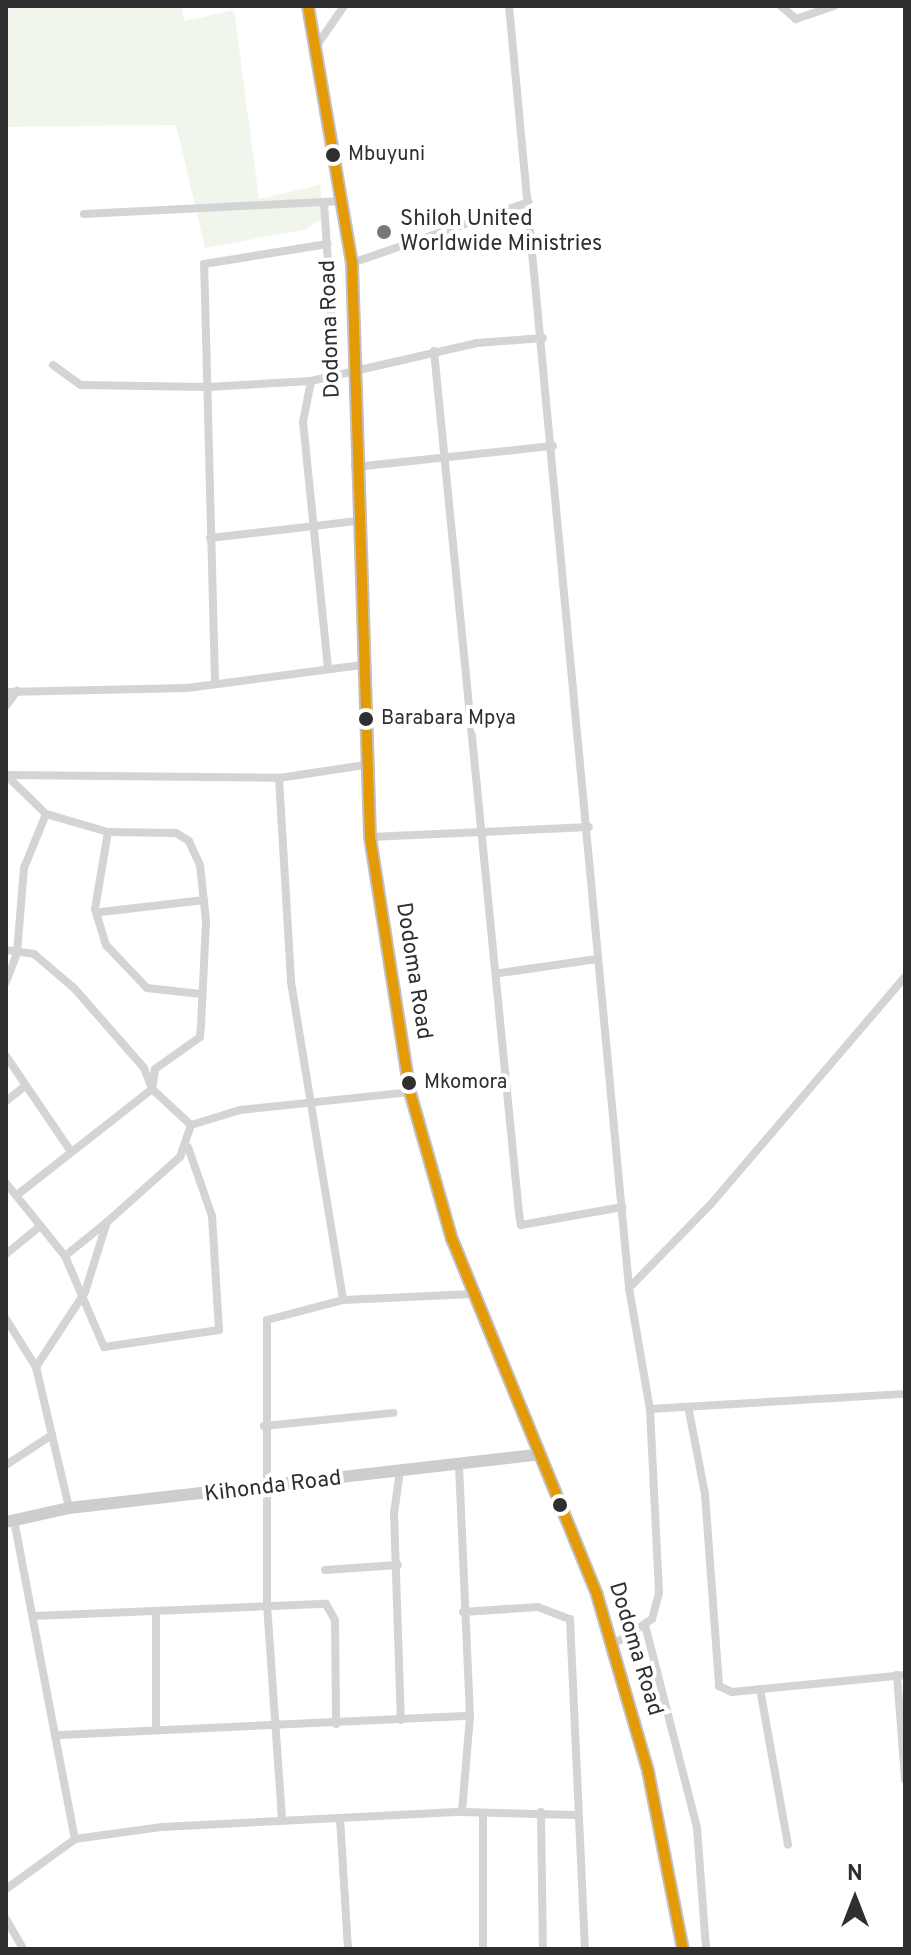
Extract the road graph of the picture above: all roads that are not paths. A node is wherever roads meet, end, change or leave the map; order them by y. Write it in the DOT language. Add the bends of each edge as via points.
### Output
graph roads {
  1 [pos="308,6"];
  2 [pos="344,6"];
  3 [pos="509,6"];
  4 [pos="781,6"];
  5 [pos="834,6"];
  6 [pos="317,45"];
  7 [pos="343,201"];
  8 [pos="324,202"];
  9 [pos="529,202"];
  10 [pos="84,214"];
  11 [pos="327,244"];
  12 [pos="352,263"];
  13 [pos="543,338"];
  14 [pos="434,351"];
  15 [pos="53,365"];
  16 [pos="357,372"];
  17 [pos="335,374"];
  18 [pos="311,381"];
  19 [pos="208,387"];
  20 [pos="553,446"];
  21 [pos="446,462"];
  22 [pos="354,467"];
  23 [pos="358,521"];
  24 [pos="312,523"];
  25 [pos="210,538"];
  26 [pos="361,665"];
  27 [pos="328,667"];
  28 [pos="215,680"];
  29 [pos="18,691"];
  30 [pos="6,692"];
  31 [pos="6,706"];
  32 [pos="365,765"];
  33 [pos="6,774"];
  34 [pos="279,778"];
  35 [pos="46,814"];
  36 [pos="589,827"];
  37 [pos="108,832"];
  38 [pos="482,833"];
  39 [pos="370,837"];
  40 [pos="204,900"];
  41 [pos="101,912"];
  42 [pos="6,950"];
  43 [pos="17,953"];
  44 [pos="597,959"];
  45 [pos="500,973"];
  46 [pos="905,977"];
  47 [pos="6,982"];
  48 [pos="201,994"];
  49 [pos="6,1056"];
  50 [pos="24,1087"];
  51 [pos="152,1089"];
  52 [pos="410,1092"];
  53 [pos="6,1101"];
  54 [pos="312,1102"];
  55 [pos="191,1125"];
  56 [pos="188,1147"];
  57 [pos="70,1150"];
  58 [pos="6,1183"];
  59 [pos="17,1195"];
  60 [pos="622,1207"];
  61 [pos="107,1222"];
  62 [pos="39,1227"];
  63 [pos="6,1254"];
  64 [pos="65,1256"];
  65 [pos="629,1288"];
  66 [pos="85,1292"];
  67 [pos="473,1294"];
  68 [pos="343,1300"];
  69 [pos="6,1319"];
  70 [pos="36,1367"];
  71 [pos="905,1394"];
  72 [pos="650,1409"];
  73 [pos="689,1411"];
  74 [pos="393,1413"];
  75 [pos="264,1426"];
  76 [pos="52,1435"];
  77 [pos="540,1454"];
  78 [pos="6,1465"];
  79 [pos="459,1465"];
  80 [pos="400,1471"];
  81 [pos="270,1488"];
  82 [pos="69,1508"];
  83 [pos="10,1521"];
  84 [pos="398,1565"];
  85 [pos="325,1570"];
  86 [pos="267,1607"];
  87 [pos="463,1612"];
  88 [pos="156,1613"];
  89 [pos="34,1616"];
  90 [pos="645,1625"];
  91 [pos="610,1646"];
  92 [pos="901,1675"];
  93 [pos="760,1689"];
  94 [pos="470,1716"];
  95 [pos="401,1720"];
  96 [pos="271,1721"];
  97 [pos="336,1724"];
  98 [pos="156,1728"];
  99 [pos="60,1735"];
  100 [pos="905,1780"];
  101 [pos="462,1812"];
  102 [pos="541,1812"];
  103 [pos="483,1813"];
  104 [pos="575,1815"];
  105 [pos="340,1818"];
  106 [pos="282,1819"];
  107 [pos="75,1839"];
  108 [pos="788,1844"];
  109 [pos="6,1889"];
  110 [pos="6,1919"];
  111 [pos="23,1949"];
  112 [pos="348,1949"];
  113 [pos="483,1949"];
  114 [pos="543,1949"];
  115 [pos="585,1949"];
  116 [pos="683,1949"];
  117 [pos="706,1949"];
  1 -- 6 [label="highway, Dodoma Road"];
  2 -- 6 [label="street"];
  3 -- 9 [label="street"];
  4 -- 5 [label="street" via="796,19"];
  6 -- 7 [label="highway, Dodoma Road"];
  7 -- 8 [label="street"];
  7 -- 12 [label="highway, Dodoma Road"];
  8 -- 10 [label="street"];
  8 -- 11 [label="street"];
  9 -- 12 [label="street"];
  9 -- 13 [label="street"];
  11 -- 17 [label="street"];
  11 -- 19 [label="street" via="206,261"];
  12 -- 16 [label="highway, Dodoma Road"];
  13 -- 14 [label="street"];
  13 -- 20 [label="street"];
  14 -- 16 [label="street"];
  14 -- 21 [label="street"];
  15 -- 19 [label="street" via="81,385"];
  16 -- 17 [label="street"];
  16 -- 22 [label="highway, Dodoma Road"];
  17 -- 18 [label="street"];
  18 -- 19 [label="street"];
  18 -- 24 [label="street" via="303,422"];
  19 -- 25 [label="street"];
  20 -- 21 [label="street"];
  20 -- 36 [label="street"];
  21 -- 22 [label="street"];
  21 -- 38 [label="street"];
  22 -- 23 [label="highway, Dodoma Road"];
  23 -- 24 [label="street"];
  23 -- 26 [label="highway, Dodoma Road"];
  24 -- 25 [label="street"];
  24 -- 27 [label="street"];
  25 -- 28 [label="street"];
  26 -- 27 [label="street"];
  26 -- 32 [label="highway, Dodoma Road"];
  27 -- 28 [label="street"];
  28 -- 29 [label="street" via="187,688"];
  29 -- 30 [label="street"];
  29 -- 31 [label="street"];
  32 -- 34 [label="street"];
  32 -- 39 [label="highway, Dodoma Road"];
  33 -- 34 [label="street"];
  33 -- 35 [label="street"];
  34 -- 54 [label="street" via="291,982"];
  35 -- 37 [label="street"];
  35 -- 43 [label="street" via="24,868"];
  36 -- 38 [label="street"];
  36 -- 44 [label="street"];
  37 -- 40 [label="street" via="185,837 197,855"];
  37 -- 41 [label="street" via="96,887"];
  38 -- 39 [label="street"];
  38 -- 45 [label="street"];
  39 -- 52 [label="highway, Dodoma Road"];
  40 -- 41 [label="street"];
  40 -- 48 [label="street"];
  41 -- 48 [label="street" via="106,945 147,988"];
  42 -- 43 [label="street"];
  43 -- 47 [label="street"];
  43 -- 51 [label="street" via="34,954 100,1013"];
  44 -- 45 [label="street"];
  44 -- 60 [label="street"];
  45 -- 60 [label="street" via="521,1225"];
  46 -- 65 [label="street"];
  48 -- 51 [label="street" via="200,1037 155,1069"];
  49 -- 50 [label="street"];
  50 -- 53 [label="street"];
  50 -- 57 [label="street"];
  51 -- 55 [label="street"];
  51 -- 57 [label="street"];
  52 -- 54 [label="street"];
  52 -- 67 [label="highway, Dodoma Road"];
  54 -- 55 [label="street"];
  54 -- 68 [label="street"];
  55 -- 56 [label="street"];
  56 -- 61 [label="street"];
  56 -- 66 [label="street" via="210,1206 219,1330 104,1347"];
  57 -- 59 [label="street"];
  58 -- 59 [label="street"];
  59 -- 62 [label="street"];
  60 -- 65 [label="street"];
  61 -- 64 [label="street"];
  61 -- 66 [label="street"];
  62 -- 63 [label="street"];
  62 -- 64 [label="street"];
  64 -- 66 [label="street"];
  65 -- 72 [label="street"];
  66 -- 70 [label="street"];
  67 -- 68 [label="street"];
  67 -- 77 [label="highway, Dodoma Road"];
  68 -- 75 [label="street" via="284,1309 267,1320"];
  69 -- 70 [label="street"];
  70 -- 76 [label="street"];
  71 -- 73 [label="street"];
  72 -- 73 [label="street"];
  72 -- 90 [label="street" via="662,1579"];
  73 -- 93 [label="street" via="713,1577 712,1676 732,1692"];
  74 -- 75 [label="street"];
  75 -- 81 [label="street"];
  76 -- 78 [label="street"];
  76 -- 82 [label="street"];
  77 -- 79 [label="street, Kihonda Road"];
  77 -- 91 [label="highway, Dodoma Road"];
  79 -- 80 [label="street, Kihonda Road"];
  79 -- 87 [label="street"];
  80 -- 81 [label="street, Kihonda Road"];
  80 -- 84 [label="street" via="394,1488"];
  81 -- 82 [label="street, Kihonda Road"];
  81 -- 86 [label="street"];
  82 -- 83 [label="street, Kihonda Road"];
  83 -- 89 [label="street"];
  84 -- 85 [label="street"];
  84 -- 95 [label="street"];
  86 -- 88 [label="street"];
  86 -- 96 [label="street"];
  86 -- 97 [label="street" via="319,1602 333,1611"];
  87 -- 94 [label="street"];
  87 -- 104 [label="street" via="538,1607 570,1619"];
  88 -- 89 [label="street"];
  88 -- 98 [label="street"];
  89 -- 99 [label="street"];
  90 -- 91 [label="street"];
  90 -- 117 [label="street" via="697,1828"];
  91 -- 116 [label="highway, Dodoma Road" via="648,1771"];
  92 -- 93 [label="street"];
  92 -- 100 [label="street"];
  93 -- 108 [label="street"];
  94 -- 95 [label="street"];
  94 -- 101 [label="street"];
  95 -- 97 [label="street"];
  96 -- 97 [label="street" via="295,1729"];
  96 -- 98 [label="street"];
  96 -- 106 [label="street"];
  98 -- 99 [label="street"];
  99 -- 107 [label="street"];
  101 -- 103 [label="street"];
  101 -- 105 [label="street"];
  102 -- 103 [label="street"];
  102 -- 104 [label="street"];
  102 -- 114 [label="street"];
  103 -- 113 [label="street"];
  104 -- 115 [label="street"];
  105 -- 106 [label="street"];
  105 -- 112 [label="street"];
  106 -- 107 [label="street"];
  107 -- 109 [label="street"];
  110 -- 111 [label="street"];
}
